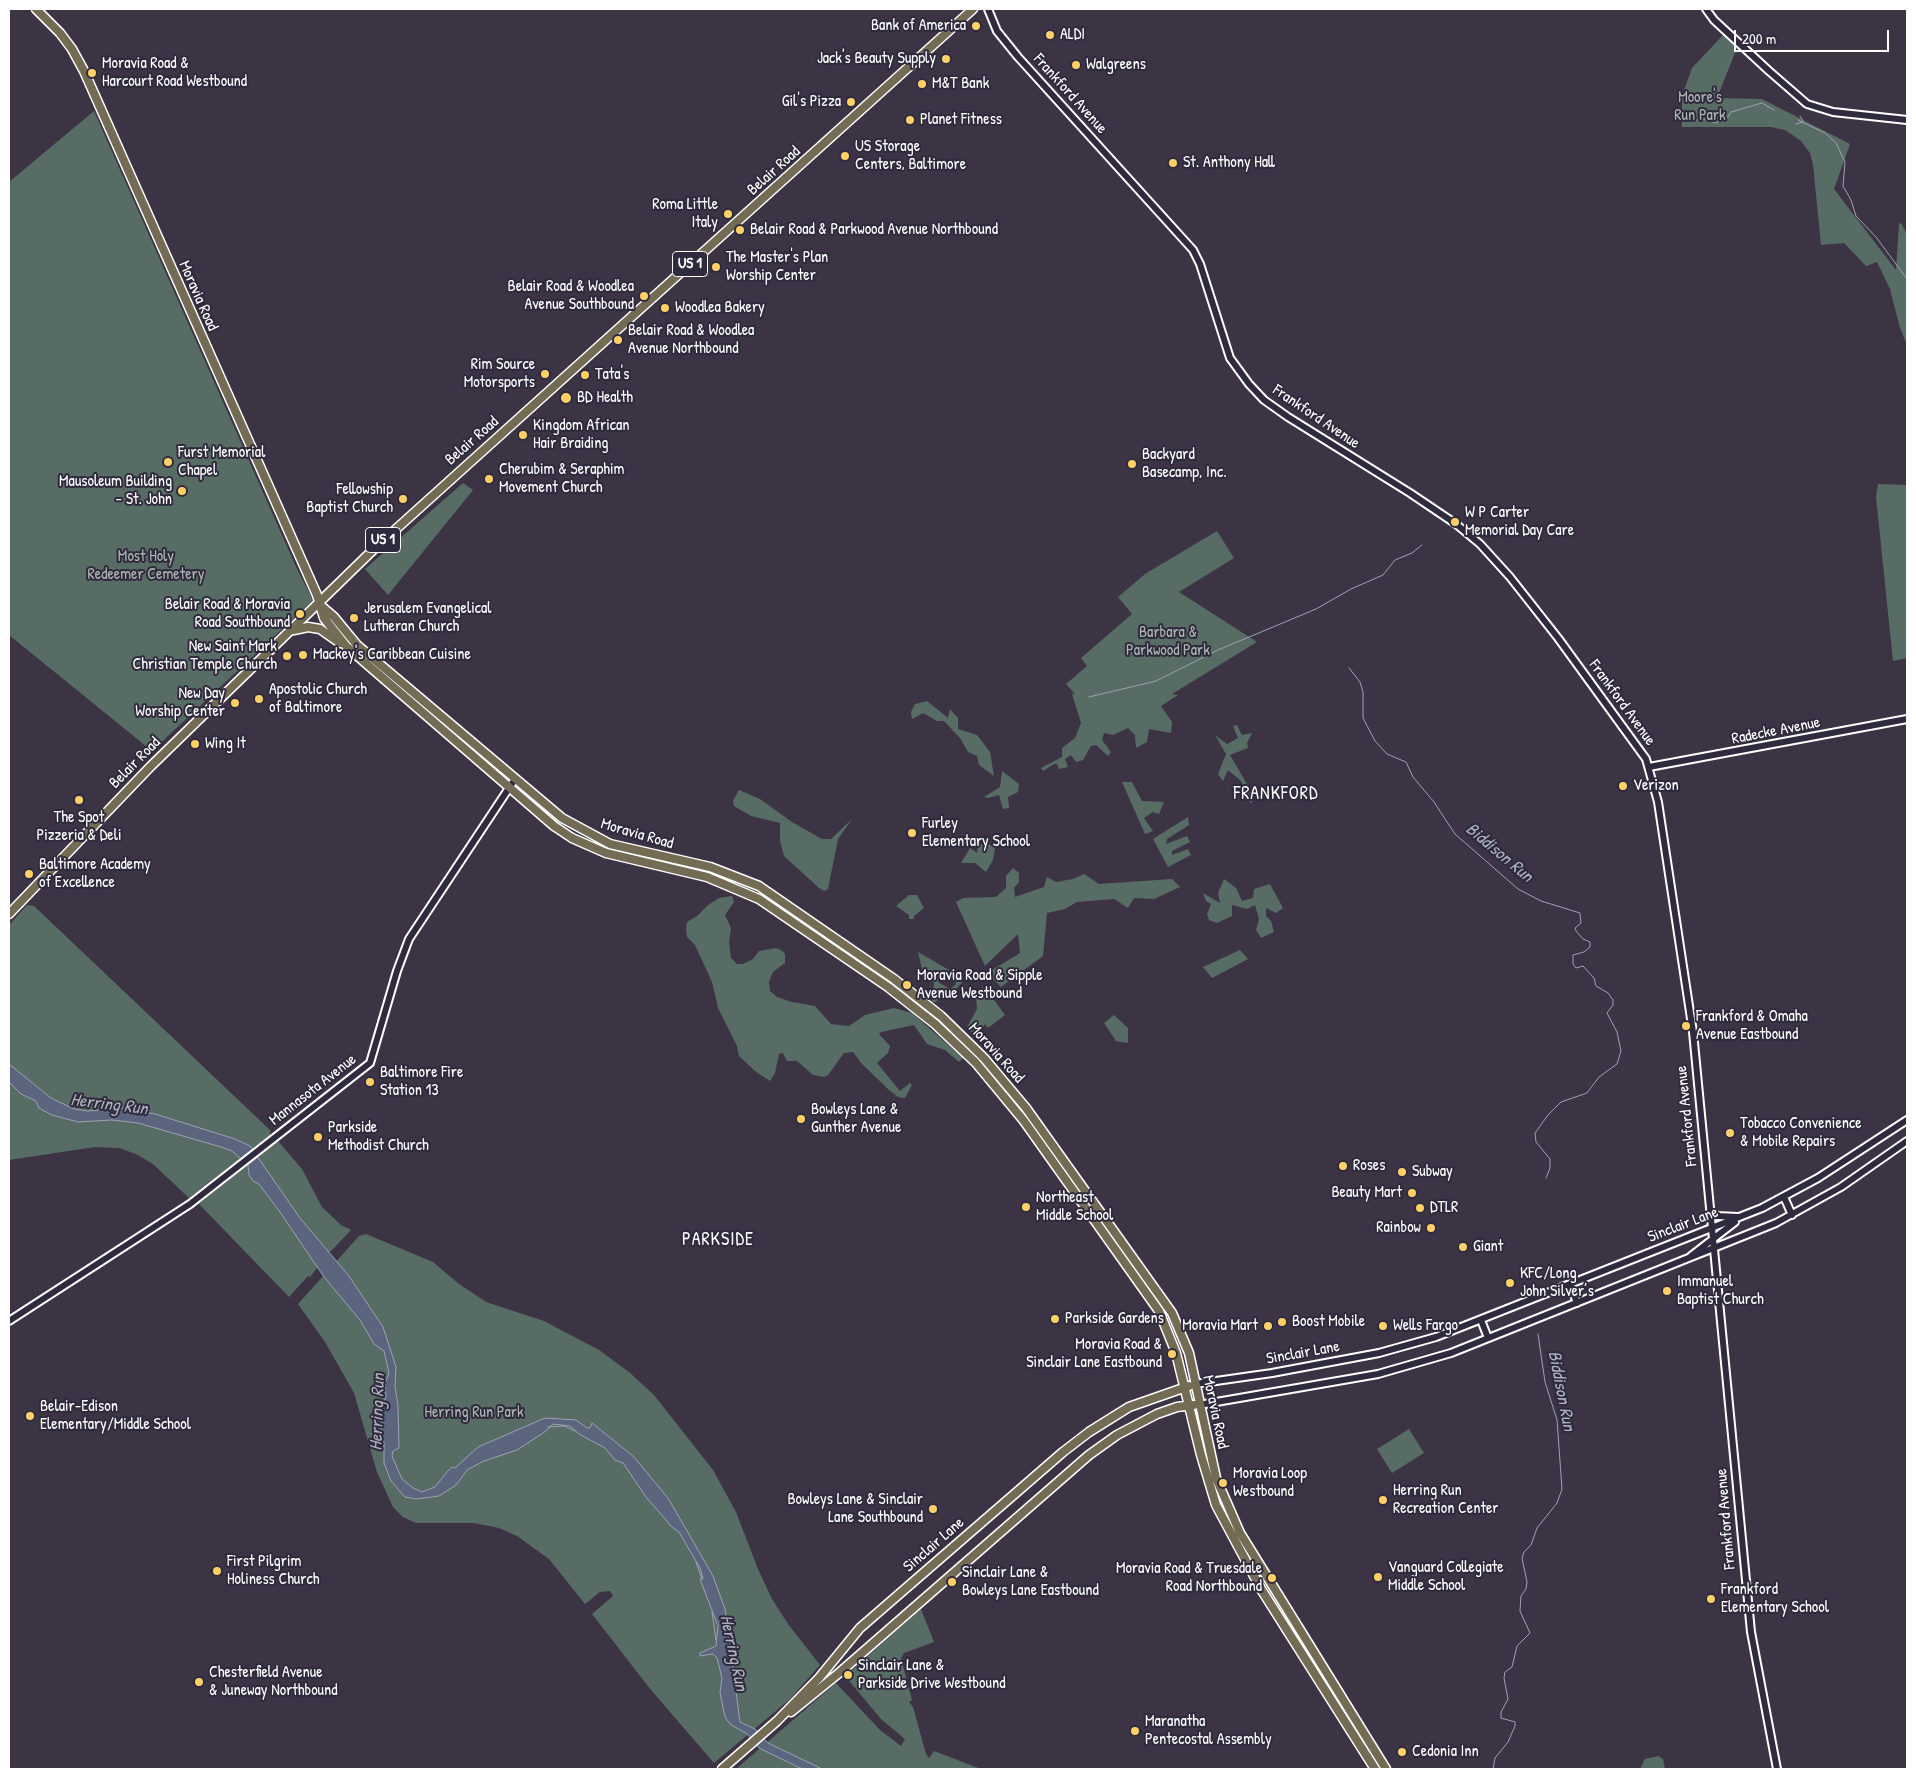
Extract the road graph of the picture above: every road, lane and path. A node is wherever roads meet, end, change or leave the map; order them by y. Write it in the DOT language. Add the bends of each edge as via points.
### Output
graph roads {
  1 [pos="36,9"];
  2 [pos="973,9"];
  3 [pos="988,9"];
  4 [pos="1706,9"];
  5 [pos="1907,120"];
  6 [pos="319,604"];
  7 [pos="290,632"];
  8 [pos="346,646"];
  9 [pos="1907,719"];
  10 [pos="1649,766"];
  11 [pos="515,780"];
  12 [pos="509,788"];
  13 [pos="9,914"];
  14 [pos="1907,1120"];
  15 [pos="1907,1141"];
  16 [pos="1784,1197"];
  17 [pos="1711,1211"];
  18 [pos="1792,1215"];
  19 [pos="1742,1217"];
  20 [pos="1712,1228"];
  21 [pos="1713,1239"];
  22 [pos="1714,1249"];
  23 [pos="1686,1260"];
  24 [pos="1570,1284"];
  25 [pos="1577,1303"];
  26 [pos="1481,1320"];
  27 [pos="9,1321"];
  28 [pos="1488,1338"];
  29 [pos="1195,1384"];
  30 [pos="1185,1387"];
  31 [pos="1195,1405"];
  32 [pos="777,1721"];
  33 [pos="722,1769"];
  34 [pos="1376,1769"];
  35 [pos="1386,1769"];
  36 [pos="1777,1769"];
  1 -- 6 [label="main road, Moravia Road" via="60,33 80,64 318,595"];
  2 -- 6 [label="main road, Belair Road / US 1" via="457,472"];
  3 -- 10 [label="street, Frankford Avenue" via="997,31 1018,57 1193,250 1230,358 1249,384 1264,400 1288,417 1410,493 1480,544 1512,579 1560,642"];
  4 -- 5 [label="street" via="1769,72 1807,104 1833,112"];
  6 -- 7 [label="main road, Belair Road / US 1"];
  6 -- 8 [label="main road, Moravia Road" via="324,618"];
  6 -- 11 [label="main road, Moravia Road" via="357,645"];
  7 -- 8 [label="main road" via="313,627"];
  7 -- 13 [label="main road, Belair Road / US 1" via="146,771"];
  8 -- 12 [label="main road, Moravia Road"];
  9 -- 10 [label="street, Radecke Avenue"];
  10 -- 17 [label="street, Frankford Avenue" via="1658,802 1692,1032"];
  11 -- 12 [label="street, Mannasota Avenue"];
  11 -- 29 [label="main road, Moravia Road" via="560,817 599,839 638,852 710,867 759,886 894,979 941,1016 984,1058 1026,1108 1160,1294 1186,1342"];
  12 -- 27 [label="street, Mannasota Avenue" via="409,939 370,1063 186,1207"];
  12 -- 30 [label="main road, Moravia Road" via="554,826 586,845 623,859 707,877 752,895 888,987 935,1024 976,1063 1006,1098 1159,1311 1172,1338"];
  14 -- 16 [label="street, Sinclair Lane"];
  15 -- 18 [label="street, Sinclair Lane" via="1841,1187"];
  16 -- 18 [label="street"];
  16 -- 19 [label="street, Sinclair Lane"];
  17 -- 19 [label="street" via="1720,1216"];
  17 -- 20 [label="street, Frankford Avenue"];
  18 -- 22 [label="street, Sinclair Lane"];
  19 -- 20 [label="street, Sinclair Lane"];
  19 -- 21 [label="street"];
  20 -- 21 [label="street, Frankford Avenue"];
  20 -- 24 [label="street, Sinclair Lane"];
  21 -- 22 [label="street, Frankford Avenue"];
  21 -- 23 [label="street"];
  22 -- 23 [label="street, Sinclair Lane"];
  22 -- 36 [label="street, Frankford Avenue" via="1751,1632"];
  23 -- 25 [label="street, Sinclair Lane"];
  24 -- 25 [label="street"];
  24 -- 26 [label="street, Sinclair Lane"];
  25 -- 28 [label="street, Sinclair Lane"];
  26 -- 28 [label="street"];
  26 -- 29 [label="street, Sinclair Lane" via="1430,1340 1379,1354"];
  28 -- 31 [label="street, Sinclair Lane" via="1393,1371"];
  29 -- 30 [label="main road, Sinclair Lane"];
  29 -- 31 [label="main road, Moravia Road"];
  30 -- 31 [label="main road, Moravia Road"];
  30 -- 32 [label="main road, Sinclair Lane" via="1129,1407 1063,1452 860,1628 812,1686"];
  31 -- 32 [label="main road, Sinclair Lane" via="1157,1414 1089,1455 839,1673"];
  31 -- 34 [label="main road, Moravia Road" via="1208,1481 1233,1540"];
  31 -- 35 [label="main road, Moravia Road" via="1216,1478 1240,1533"];
  32 -- 33 [label="main road, Sinclair Lane"];
}
